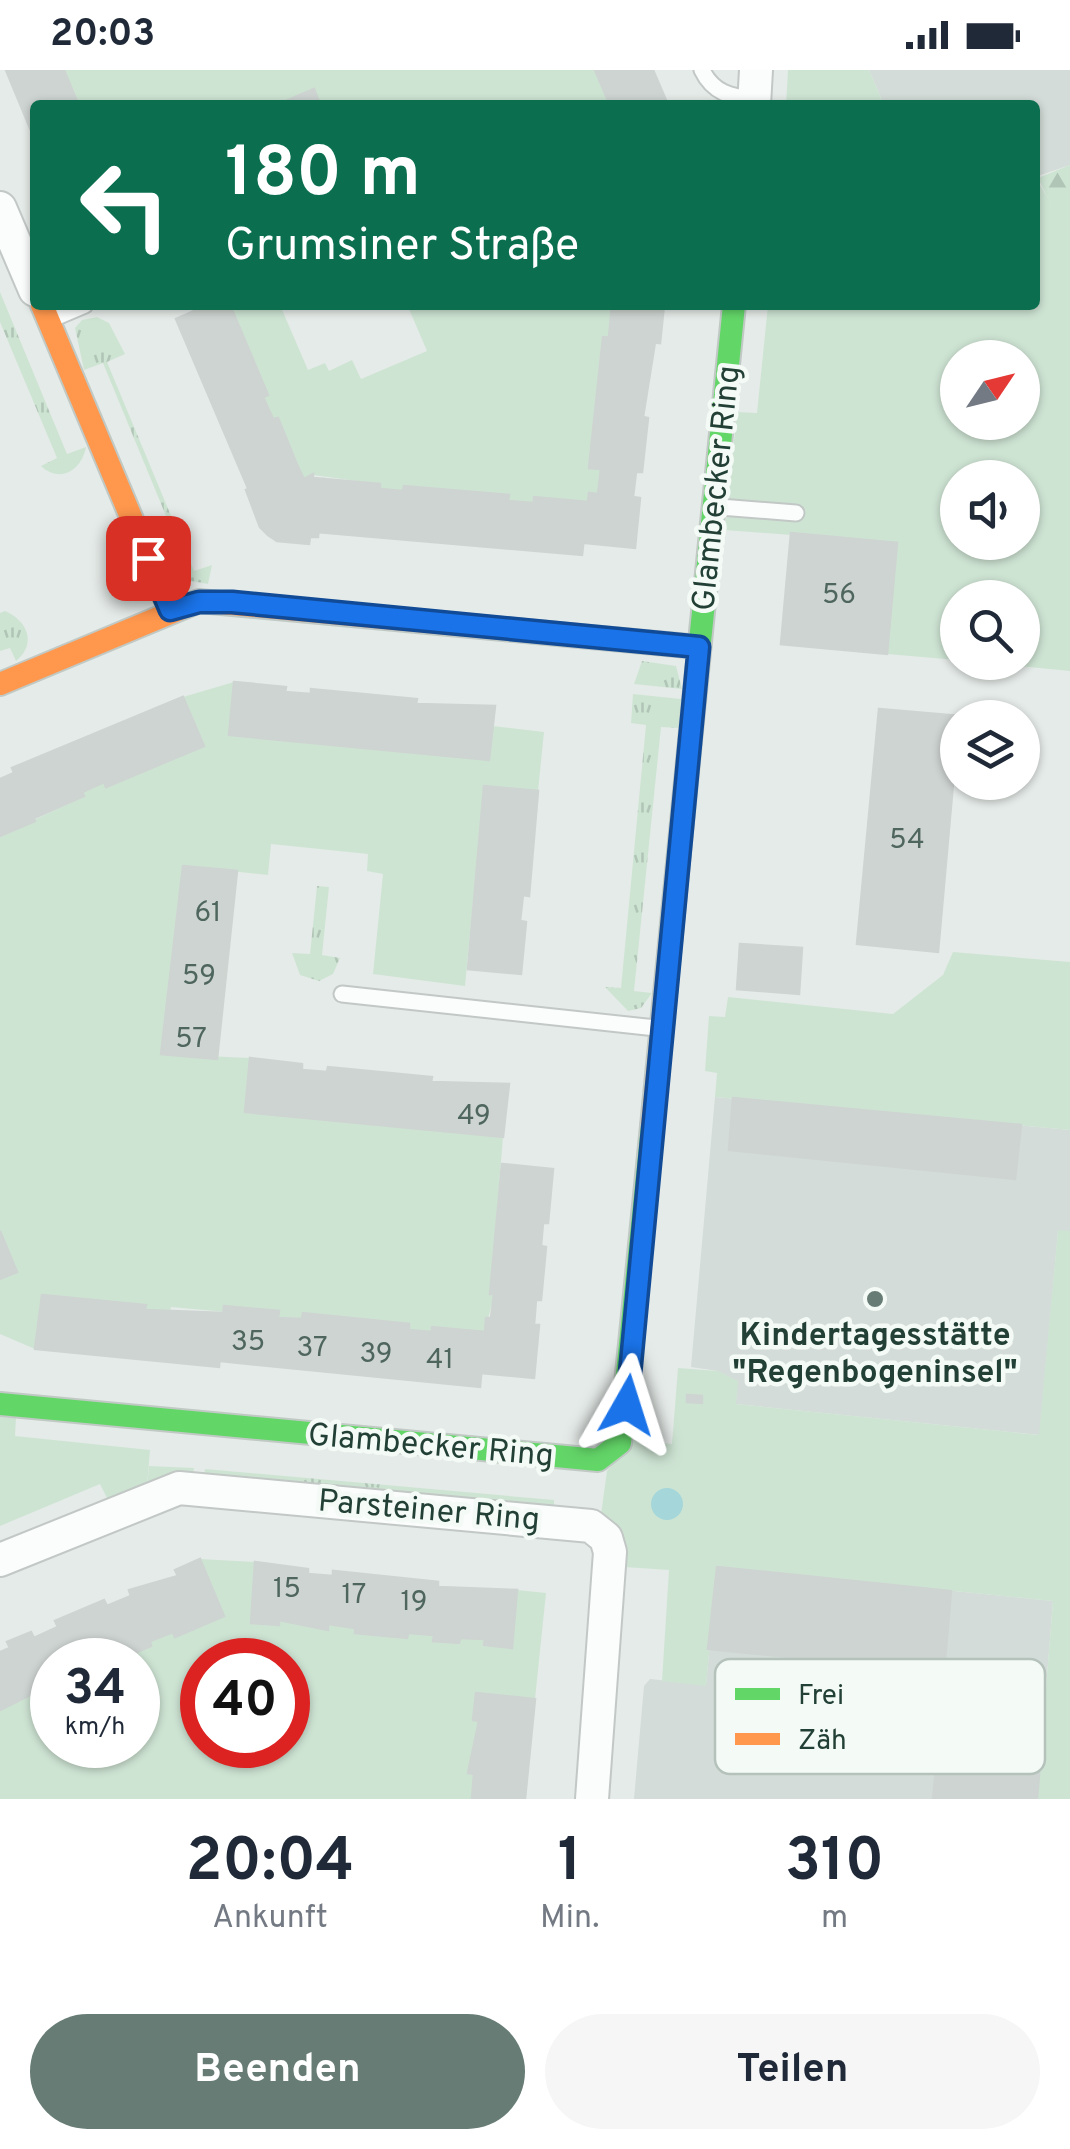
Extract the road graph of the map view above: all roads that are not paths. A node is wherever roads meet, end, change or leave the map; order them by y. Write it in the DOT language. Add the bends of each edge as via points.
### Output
graph roads {
  1 [pos="702,70"];
  2 [pos="755,91"];
  3 [pos="0,208"];
  4 [pos="30,278"];
  5 [pos="734,310"];
  6 [pos="45,313"];
  7 [pos="714,507"];
  8 [pos="796,513"];
  9 [pos="170,610"];
  10 [pos="699,647"];
  11 [pos="0,684"];
  12 [pos="342,994"];
  13 [pos="664,1029"];
  14 [pos="0,1404"];
  15 [pos="0,1560"];
  16 [pos="592,1799"];
  1 -- 2 [label="lane" via="724,94"];
  3 -- 4 [label="street"];
  5 -- 7 [label="street, Glambecker Ring"];
  6 -- 9 [label="street"];
  7 -- 8 [label="lane"];
  7 -- 10 [label="street, Glambecker Ring"];
  9 -- 10 [label="street" via="232,602"];
  9 -- 11 [label="street"];
  10 -- 13 [label="street, Glambecker Ring" via="705,680"];
  12 -- 13 [label="lane"];
  13 -- 14 [label="street, Glambecker Ring" via="623,1432 608,1455 598,1460"];
  15 -- 16 [label="street, Parsteiner Ring" via="179,1488 591,1526 606,1538 610,1552"];
}
